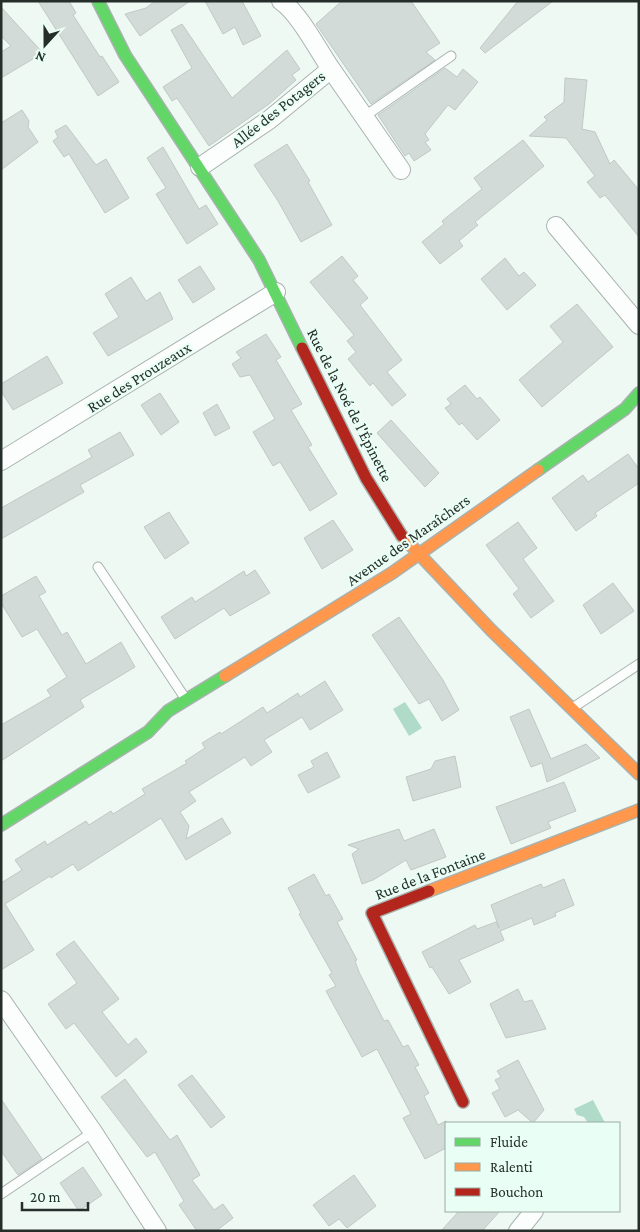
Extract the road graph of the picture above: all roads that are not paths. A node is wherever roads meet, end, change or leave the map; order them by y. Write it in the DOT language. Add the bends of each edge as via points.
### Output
graph roads {
  1 [pos="98,1"];
  2 [pos="281,1"];
  3 [pos="451,56"];
  4 [pos="331,68"];
  5 [pos="365,116"];
  6 [pos="200,166"];
  7 [pos="401,170"];
  8 [pos="556,226"];
  9 [pos="276,292"];
  10 [pos="639,325"];
  11 [pos="639,393"];
  12 [pos="1,461"];
  13 [pos="419,554"];
  14 [pos="98,567"];
  15 [pos="639,664"];
  16 [pos="186,700"];
  17 [pos="571,708"];
  18 [pos="639,774"];
  19 [pos="639,810"];
  20 [pos="1,825"];
  21 [pos="1,1000"];
  22 [pos="463,1102"];
  23 [pos="94,1132"];
  24 [pos="1,1194"];
  25 [pos="533,1212"];
  26 [pos="158,1231"];
  27 [pos="518,1231"];
  1 -- 6 [label="street, Rue de la Noé de l'Épinette" via="125,55"];
  2 -- 4 [label="street, Allée des Potagers" via="296,15"];
  3 -- 5 [label="lane"];
  4 -- 5 [label="street, Allée des Potagers"];
  4 -- 6 [label="street, Allée des Potagers" via="269,120"];
  5 -- 7 [label="street, Allée des Potagers"];
  6 -- 9 [label="street, Rue de la Noé de l'Épinette"];
  8 -- 10 [label="street"];
  9 -- 12 [label="street, Rue des Prouzeaux"];
  9 -- 13 [label="street, Rue de la Noé de l'Épinette" via="366,478 406,541"];
  11 -- 13 [label="street, Avenue des Maraîchers" via="625,409"];
  13 -- 16 [label="street, Avenue des Maraîchers" via="341,606"];
  13 -- 17 [label="street, Rue de la Noé de l'Épinette"];
  14 -- 16 [label="lane"];
  15 -- 17 [label="lane"];
  16 -- 20 [label="street, Avenue des Maraîchers" via="168,711 148,732"];
  17 -- 18 [label="street, Rue de la Noé de l'Épinette"];
  19 -- 22 [label="street, Rue de la Fontaine" via="372,913"];
  21 -- 23 [label="street"];
  23 -- 24 [label="lane"];
  23 -- 26 [label="street"];
  25 -- 27 [label="street"];
}
